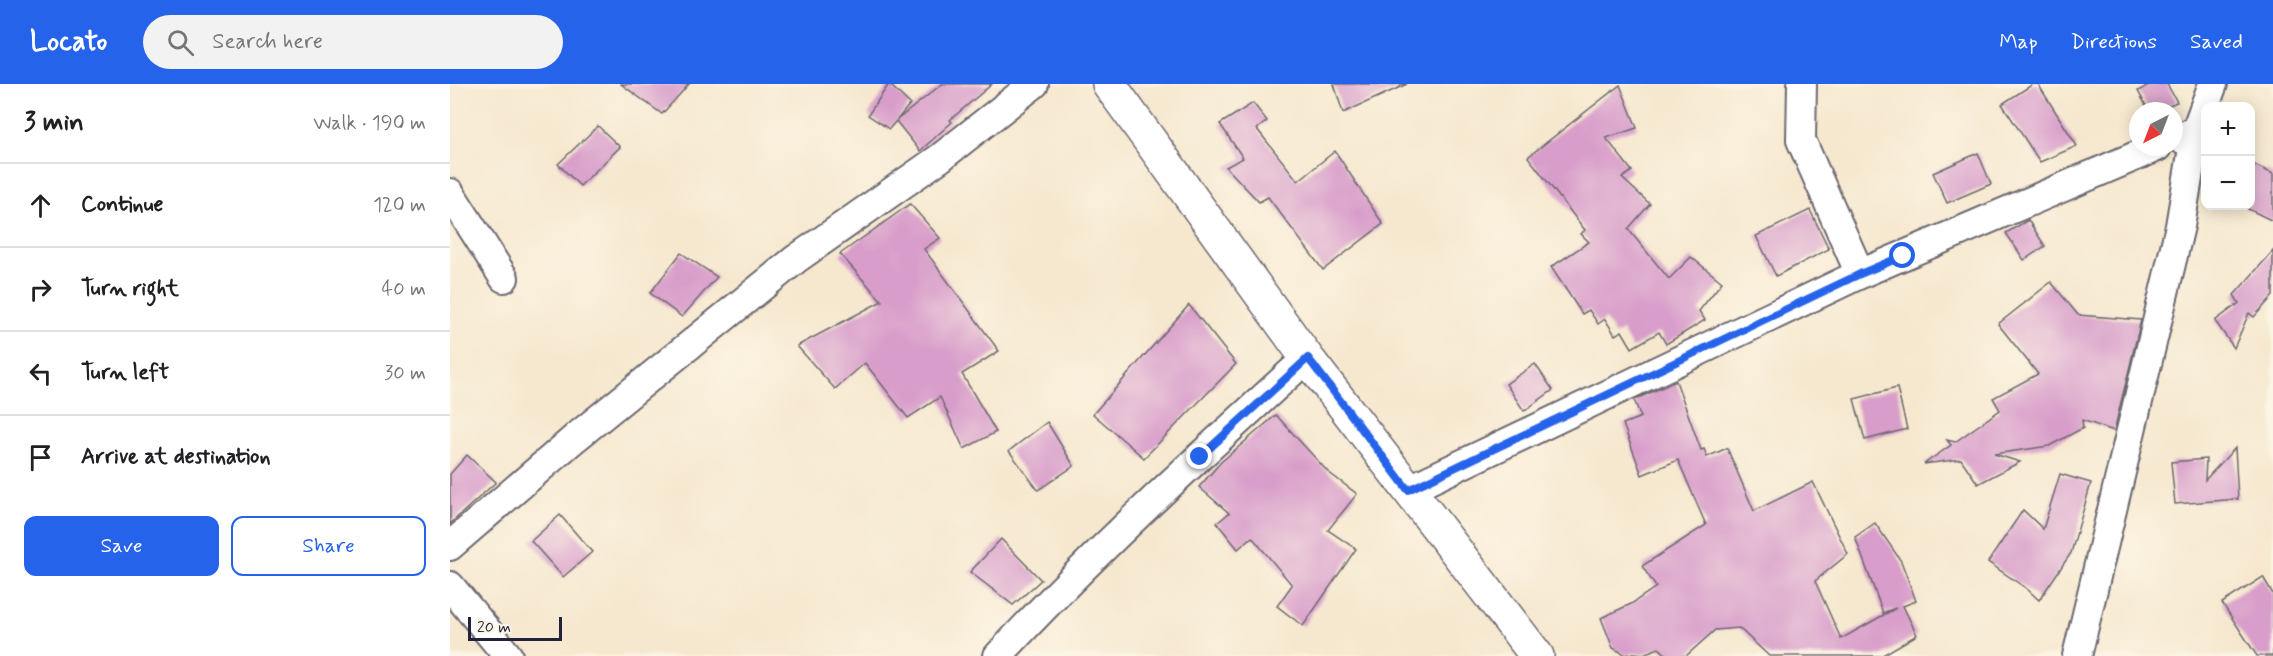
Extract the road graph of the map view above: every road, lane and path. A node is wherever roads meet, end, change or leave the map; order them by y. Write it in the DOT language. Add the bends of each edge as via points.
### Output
graph roads {
  1 [pos="1034,84"];
  2 [pos="1109,84"];
  3 [pos="1802,84"];
  4 [pos="2213,84"];
  5 [pos="2185,135"];
  6 [pos="2136,156"];
  7 [pos="450,193"];
  8 [pos="1860,274"];
  9 [pos="504,278"];
  10 [pos="1308,358"];
  11 [pos="1408,490"];
  12 [pos="450,546"];
  13 [pos="450,586"];
  14 [pos="508,656"];
  15 [pos="999,656"];
  16 [pos="1537,656"];
  17 [pos="2077,656"];
  1 -- 12 [label="street" via="940,158 796,259 575,438"];
  2 -- 10 [label="street"];
  3 -- 8 [label="street" via="1801,140"];
  4 -- 5 [label="street"];
  5 -- 17 [label="street" via="2180,226"];
  6 -- 8 [label="street"];
  7 -- 9 [label="street"];
  8 -- 11 [label="street"];
  10 -- 11 [label="street"];
  10 -- 15 [label="street" via="1217,441"];
  11 -- 16 [label="street"];
  13 -- 14 [label="street"];
}
